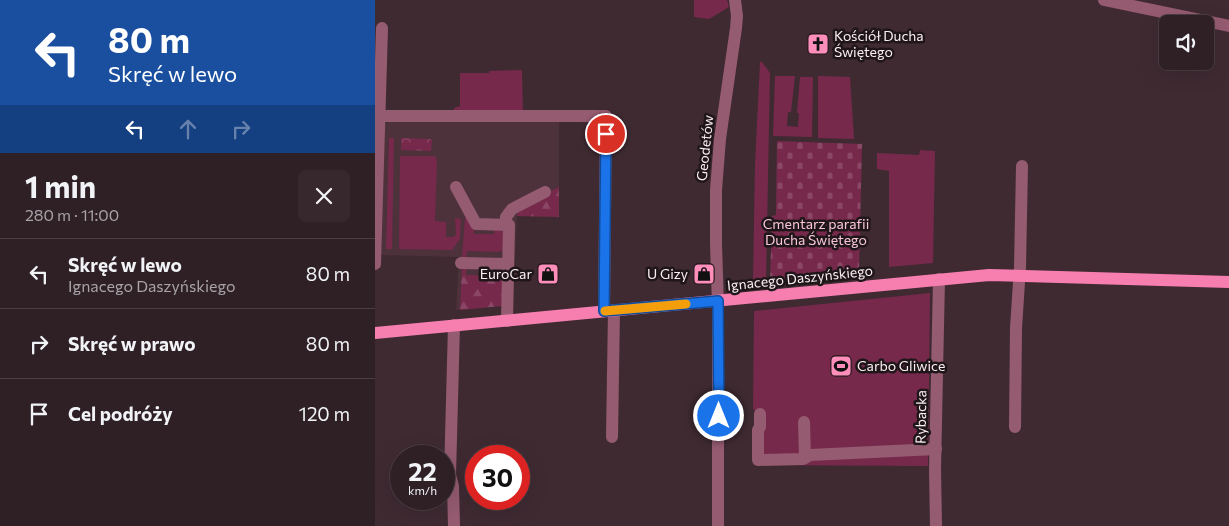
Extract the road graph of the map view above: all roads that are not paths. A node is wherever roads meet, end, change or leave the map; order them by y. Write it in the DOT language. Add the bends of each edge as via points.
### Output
graph roads {
  1 [pos="735,0"];
  2 [pos="1104,0"];
  3 [pos="1229,26"];
  4 [pos="382,28"];
  5 [pos="380,116"];
  6 [pos="1022,166"];
  7 [pos="457,187"];
  8 [pos="545,192"];
  9 [pos="505,225"];
  10 [pos="461,263"];
  11 [pos="375,264"];
  12 [pos="507,264"];
  13 [pos="1019,276"];
  14 [pos="939,279"];
  15 [pos="1229,282"];
  16 [pos="718,301"];
  17 [pos="609,311"];
  18 [pos="507,320"];
  19 [pos="454,325"];
  20 [pos="375,333"];
  21 [pos="760,414"];
  22 [pos="804,422"];
  23 [pos="1015,427"];
  24 [pos="612,437"];
  25 [pos="936,449"];
  26 [pos="805,458"];
  27 [pos="453,526"];
  28 [pos="718,526"];
  29 [pos="936,526"];
  1 -- 16 [label="street, Geodetów" via="736,28 716,190"];
  2 -- 3 [label="street"];
  4 -- 5 [label="street"];
  5 -- 11 [label="street"];
  5 -- 17 [label="street" via="606,116"];
  6 -- 13 [label="street"];
  7 -- 9 [label="street" via="476,224"];
  8 -- 9 [label="street" via="512,209"];
  9 -- 12 [label="street" via="509,225"];
  10 -- 12 [label="street"];
  12 -- 18 [label="street"];
  13 -- 14 [label="main road, Ignacego Daszyńskiego"];
  13 -- 15 [label="main road, Ignacego Daszyńskiego"];
  13 -- 23 [label="street"];
  14 -- 16 [label="main road, Ignacego Daszyńskiego"];
  14 -- 25 [label="street, Rybacka"];
  16 -- 17 [label="main road, Ignacego Daszyńskiego"];
  16 -- 28 [label="street, Geodetów"];
  17 -- 18 [label="main road, Ignacego Daszyńskiego"];
  17 -- 24 [label="street"];
  18 -- 19 [label="main road, Ignacego Daszyńskiego"];
  19 -- 20 [label="main road, Ignacego Daszyńskiego"];
  19 -- 27 [label="street" via="450,475"];
  21 -- 26 [label="street" via="758,460"];
  22 -- 26 [label="street"];
  25 -- 26 [label="street" via="828,453"];
  25 -- 29 [label="street, Rybacka"];
}
